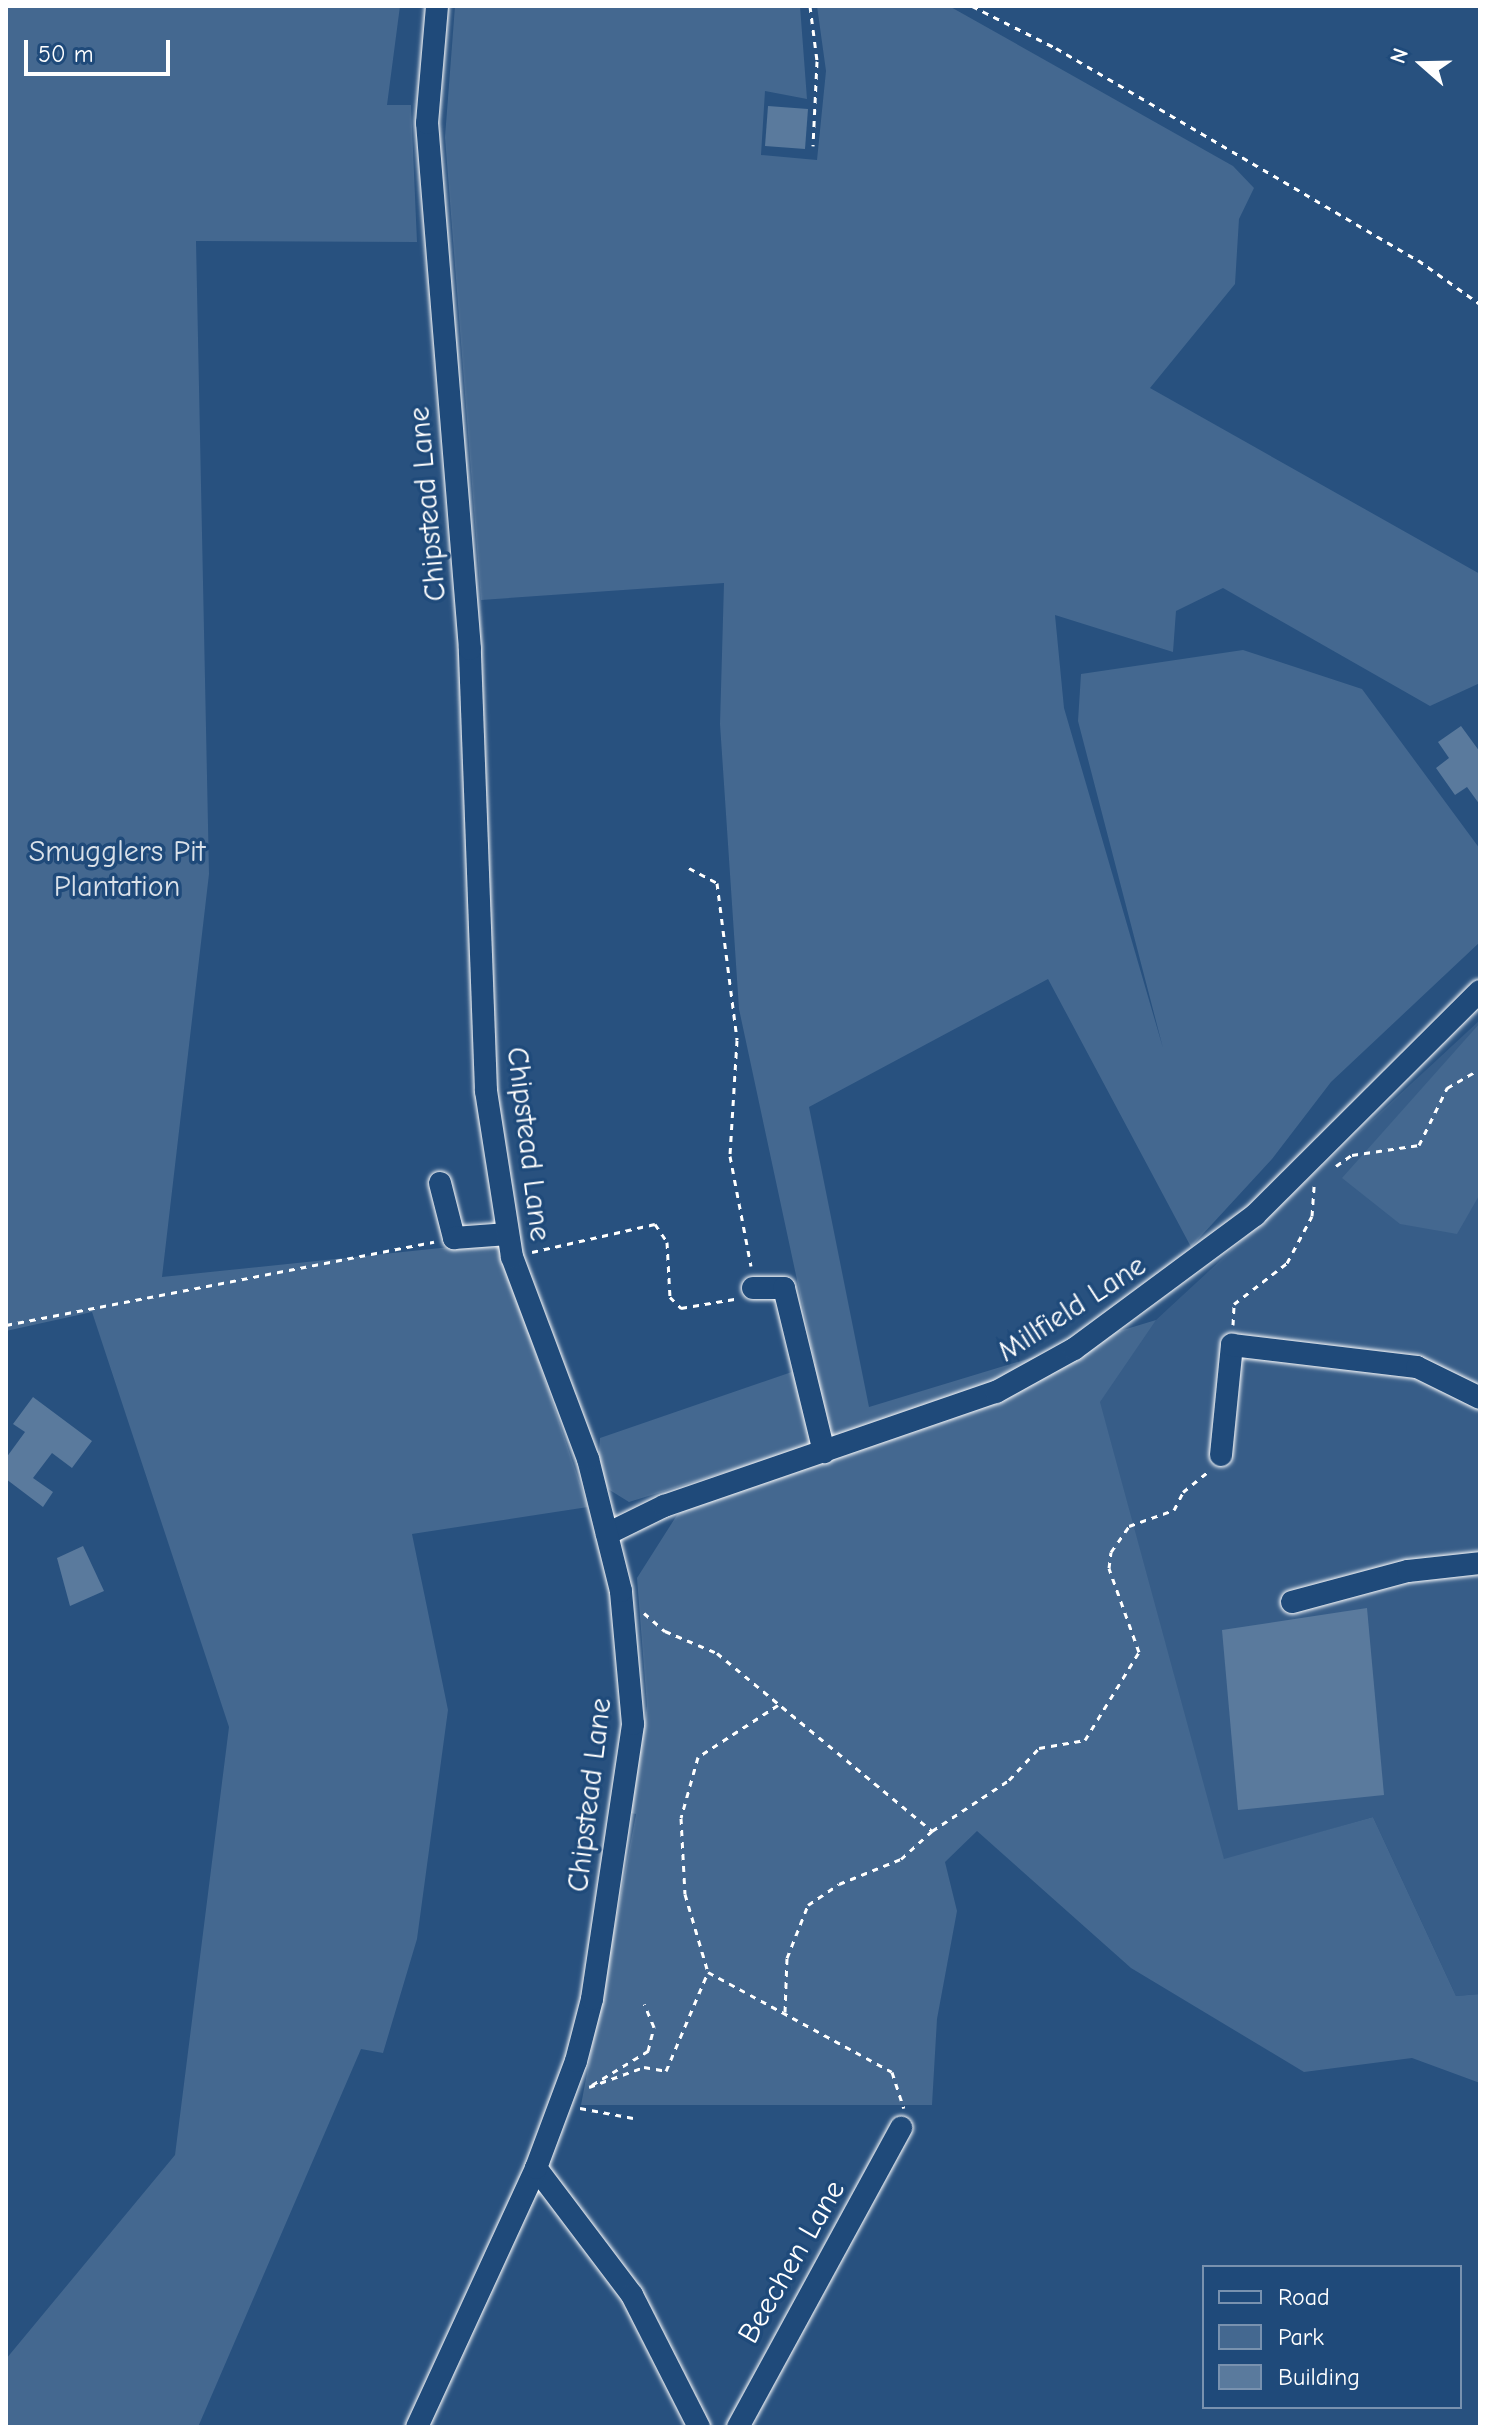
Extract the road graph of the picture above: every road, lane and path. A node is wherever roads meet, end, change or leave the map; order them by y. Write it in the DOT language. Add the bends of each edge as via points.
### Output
graph roads {
  1 [pos="437,6"];
  2 [pos="810,6"];
  3 [pos="972,6"];
  4 [pos="813,146"];
  5 [pos="1480,304"];
  6 [pos="689,868"];
  7 [pos="1480,991"];
  8 [pos="1480,1069"];
  9 [pos="1326,1172"];
  10 [pos="1314,1180"];
  11 [pos="440,1183"];
  12 [pos="508,1234"];
  13 [pos="454,1238"];
  14 [pos="512,1257"];
  15 [pos="753,1288"];
  16 [pos="6,1325"];
  17 [pos="1232,1345"];
  18 [pos="1480,1398"];
  19 [pos="824,1452"];
  20 [pos="1221,1455"];
  21 [pos="607,1534"];
  22 [pos="1480,1563"];
  23 [pos="621,1591"];
  24 [pos="1292,1602"];
  25 [pos="778,1704"];
  26 [pos="932,1831"];
  27 [pos="708,1972"];
  28 [pos="644,2004"];
  29 [pos="785,2012"];
  30 [pos="571,2094"];
  31 [pos="633,2118"];
  32 [pos="901,2128"];
  33 [pos="536,2168"];
  34 [pos="417,2427"];
  35 [pos="699,2427"];
  36 [pos="738,2427"];
  1 -- 12 [label="street, Chipstead Lane" via="427,123 470,649 486,1091"];
  2 -- 4 [label="path" via="817,61"];
  3 -- 5 [label="path" via="1069,55 1418,260"];
  6 -- 15 [label="path" via="717,883 737,1040 730,1156"];
  7 -- 19 [label="street, Millfield Lane" via="1255,1215 1161,1289 1074,1349 996,1392"];
  8 -- 9 [label="path" via="1447,1088 1419,1145 1352,1155"];
  10 -- 17 [label="path" via="1312,1216 1287,1263 1234,1304"];
  11 -- 13 [label="street"];
  12 -- 13 [label="street"];
  12 -- 14 [label="street, Chipstead Lane"];
  13 -- 16 [label="path"];
  14 -- 15 [label="path" via="655,1224 667,1242 670,1297 681,1308 732,1301"];
  14 -- 21 [label="street, Chipstead Lane" via="588,1459"];
  15 -- 19 [label="street" via="784,1288"];
  17 -- 18 [label="street" via="1417,1367"];
  17 -- 20 [label="street"];
  19 -- 21 [label="street, Millfield Lane" via="664,1506"];
  20 -- 26 [label="path" via="1183,1492 1174,1510 1129,1526 1111,1552 1109,1568 1139,1652 1085,1740 1039,1748 1009,1780"];
  21 -- 23 [label="street, Chipstead Lane"];
  22 -- 24 [label="street" via="1408,1571"];
  23 -- 25 [label="path" via="665,1631 717,1653"];
  23 -- 30 [label="street, Chipstead Lane" via="633,1724 592,1999"];
  25 -- 26 [label="path"];
  25 -- 27 [label="path" via="698,1757 681,1818 685,1894"];
  26 -- 29 [label="path" via="901,1859 839,1884 808,1905 787,1958"];
  27 -- 29 [label="path"];
  27 -- 30 [label="path" via="666,2071 644,2067"];
  28 -- 30 [label="path" via="654,2027 648,2051"];
  29 -- 32 [label="path" via="892,2072 904,2102"];
  30 -- 31 [label="path"];
  30 -- 33 [label="street, Chipstead Lane"];
  32 -- 36 [label="street, Beechen Lane"];
  33 -- 34 [label="street, Chipstead Lane"];
  33 -- 35 [label="street" via="632,2295"];
}
